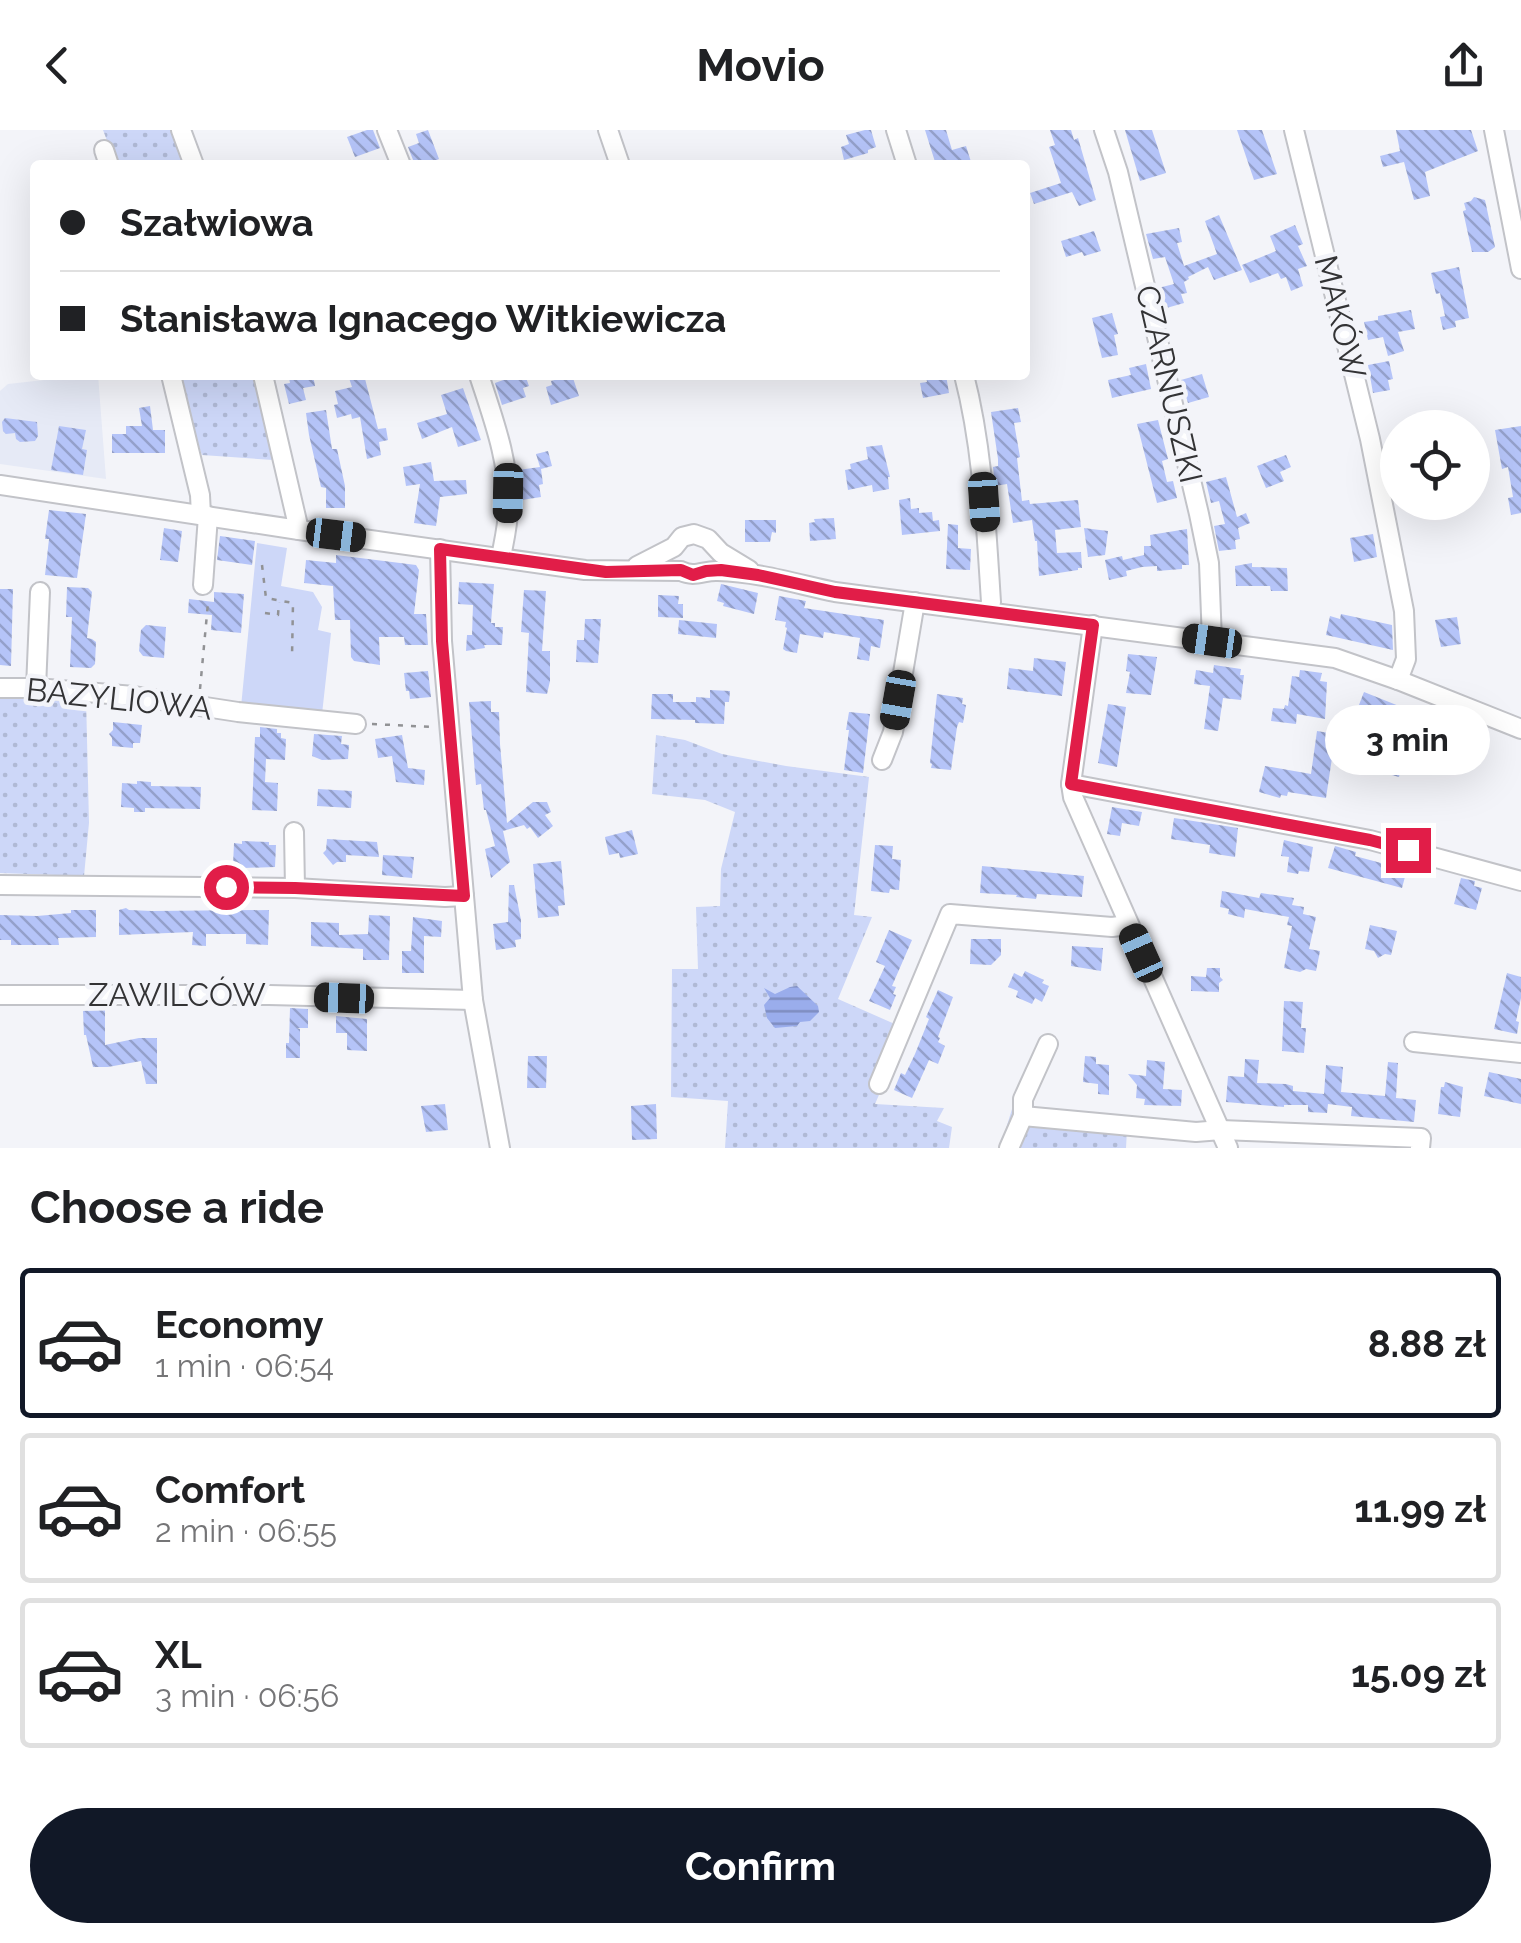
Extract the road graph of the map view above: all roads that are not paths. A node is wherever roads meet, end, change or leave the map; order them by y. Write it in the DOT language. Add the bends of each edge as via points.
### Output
graph roads {
  1 [pos="181,130"];
  2 [pos="387,130"];
  3 [pos="608,130"];
  4 [pos="896,130"];
  5 [pos="1104,130"];
  6 [pos="1294,130"];
  7 [pos="1494,130"];
  8 [pos="192,160"];
  9 [pos="399,160"];
  10 [pos="618,160"];
  11 [pos="905,160"];
  12 [pos="1521,269"];
  13 [pos="172,380"];
  14 [pos="264,380"];
  15 [pos="480,380"];
  16 [pos="965,380"];
  17 [pos="0,485"];
  18 [pos="205,515"];
  19 [pos="300,530"];
  20 [pos="712,544"];
  21 [pos="674,547"];
  22 [pos="440,549"];
  23 [pos="501,557"];
  24 [pos="628,570"];
  25 [pos="681,570"];
  26 [pos="706,571"];
  27 [pos="758,575"];
  28 [pos="203,585"];
  29 [pos="40,592"];
  30 [pos="914,602"];
  31 [pos="988,612"];
  32 [pos="1093,625"];
  33 [pos="1212,641"];
  34 [pos="1398,680"];
  35 [pos="0,688"];
  36 [pos="36,688"];
  37 [pos="356,724"];
  38 [pos="1521,729"];
  39 [pos="882,760"];
  40 [pos="1071,784"];
  41 [pos="294,832"];
  42 [pos="1521,881"];
  43 [pos="0,884"];
  44 [pos="295,888"];
  45 [pos="464,896"];
  46 [pos="1128,925"];
  47 [pos="0,995"];
  48 [pos="473,1000"];
  49 [pos="1414,1042"];
  50 [pos="1048,1044"];
  51 [pos="1521,1053"];
  52 [pos="879,1084"];
  53 [pos="1023,1116"];
  54 [pos="1225,1139"];
  55 [pos="500,1148"];
  56 [pos="1009,1148"];
  57 [pos="1420,1148"];
  1 -- 8 [label="street"];
  2 -- 9 [label="street"];
  3 -- 10 [label="street"];
  4 -- 11 [label="street"];
  5 -- 33 [label="street, CZARNUSZKI" via="1200,514"];
  6 -- 34 [label="street, MAKÓW" via="1370,438 1404,612 1406,659"];
  7 -- 12 [label="street"];
  13 -- 18 [label="street"];
  14 -- 19 [label="street"];
  15 -- 23 [label="street" via="508,493"];
  16 -- 31 [label="street" via="984,502"];
  17 -- 18 [label="street"];
  18 -- 19 [label="street"];
  18 -- 28 [label="street"];
  19 -- 22 [label="street"];
  20 -- 21 [label="street" via="694,534"];
  20 -- 26 [label="street"];
  20 -- 27 [label="street"];
  21 -- 24 [label="street"];
  21 -- 25 [label="street"];
  22 -- 23 [label="street"];
  22 -- 45 [label="street"];
  23 -- 24 [label="street"];
  24 -- 25 [label="street"];
  25 -- 26 [label="street"];
  26 -- 27 [label="street"];
  27 -- 30 [label="street"];
  29 -- 36 [label="street"];
  30 -- 31 [label="street"];
  30 -- 39 [label="street" via="893,732"];
  31 -- 32 [label="street"];
  32 -- 33 [label="street"];
  32 -- 40 [label="street"];
  33 -- 34 [label="street" via="1335,658"];
  34 -- 38 [label="street"];
  35 -- 36 [label="street, BAZYLIOWA"];
  36 -- 37 [label="street, BAZYLIOWA"];
  40 -- 42 [label="street" via="1370,840"];
  40 -- 46 [label="street"];
  41 -- 44 [label="street"];
  43 -- 44 [label="street"];
  44 -- 45 [label="street"];
  45 -- 48 [label="street"];
  46 -- 52 [label="street" via="950,914"];
  46 -- 54 [label="street"];
  47 -- 48 [label="street, ZAWILCÓW"];
  48 -- 55 [label="street"];
  49 -- 51 [label="street"];
  50 -- 53 [label="street" via="1022,1099"];
  53 -- 54 [label="street"];
  53 -- 56 [label="street"];
  54 -- 57 [label="street" via="1421,1138"];
}
